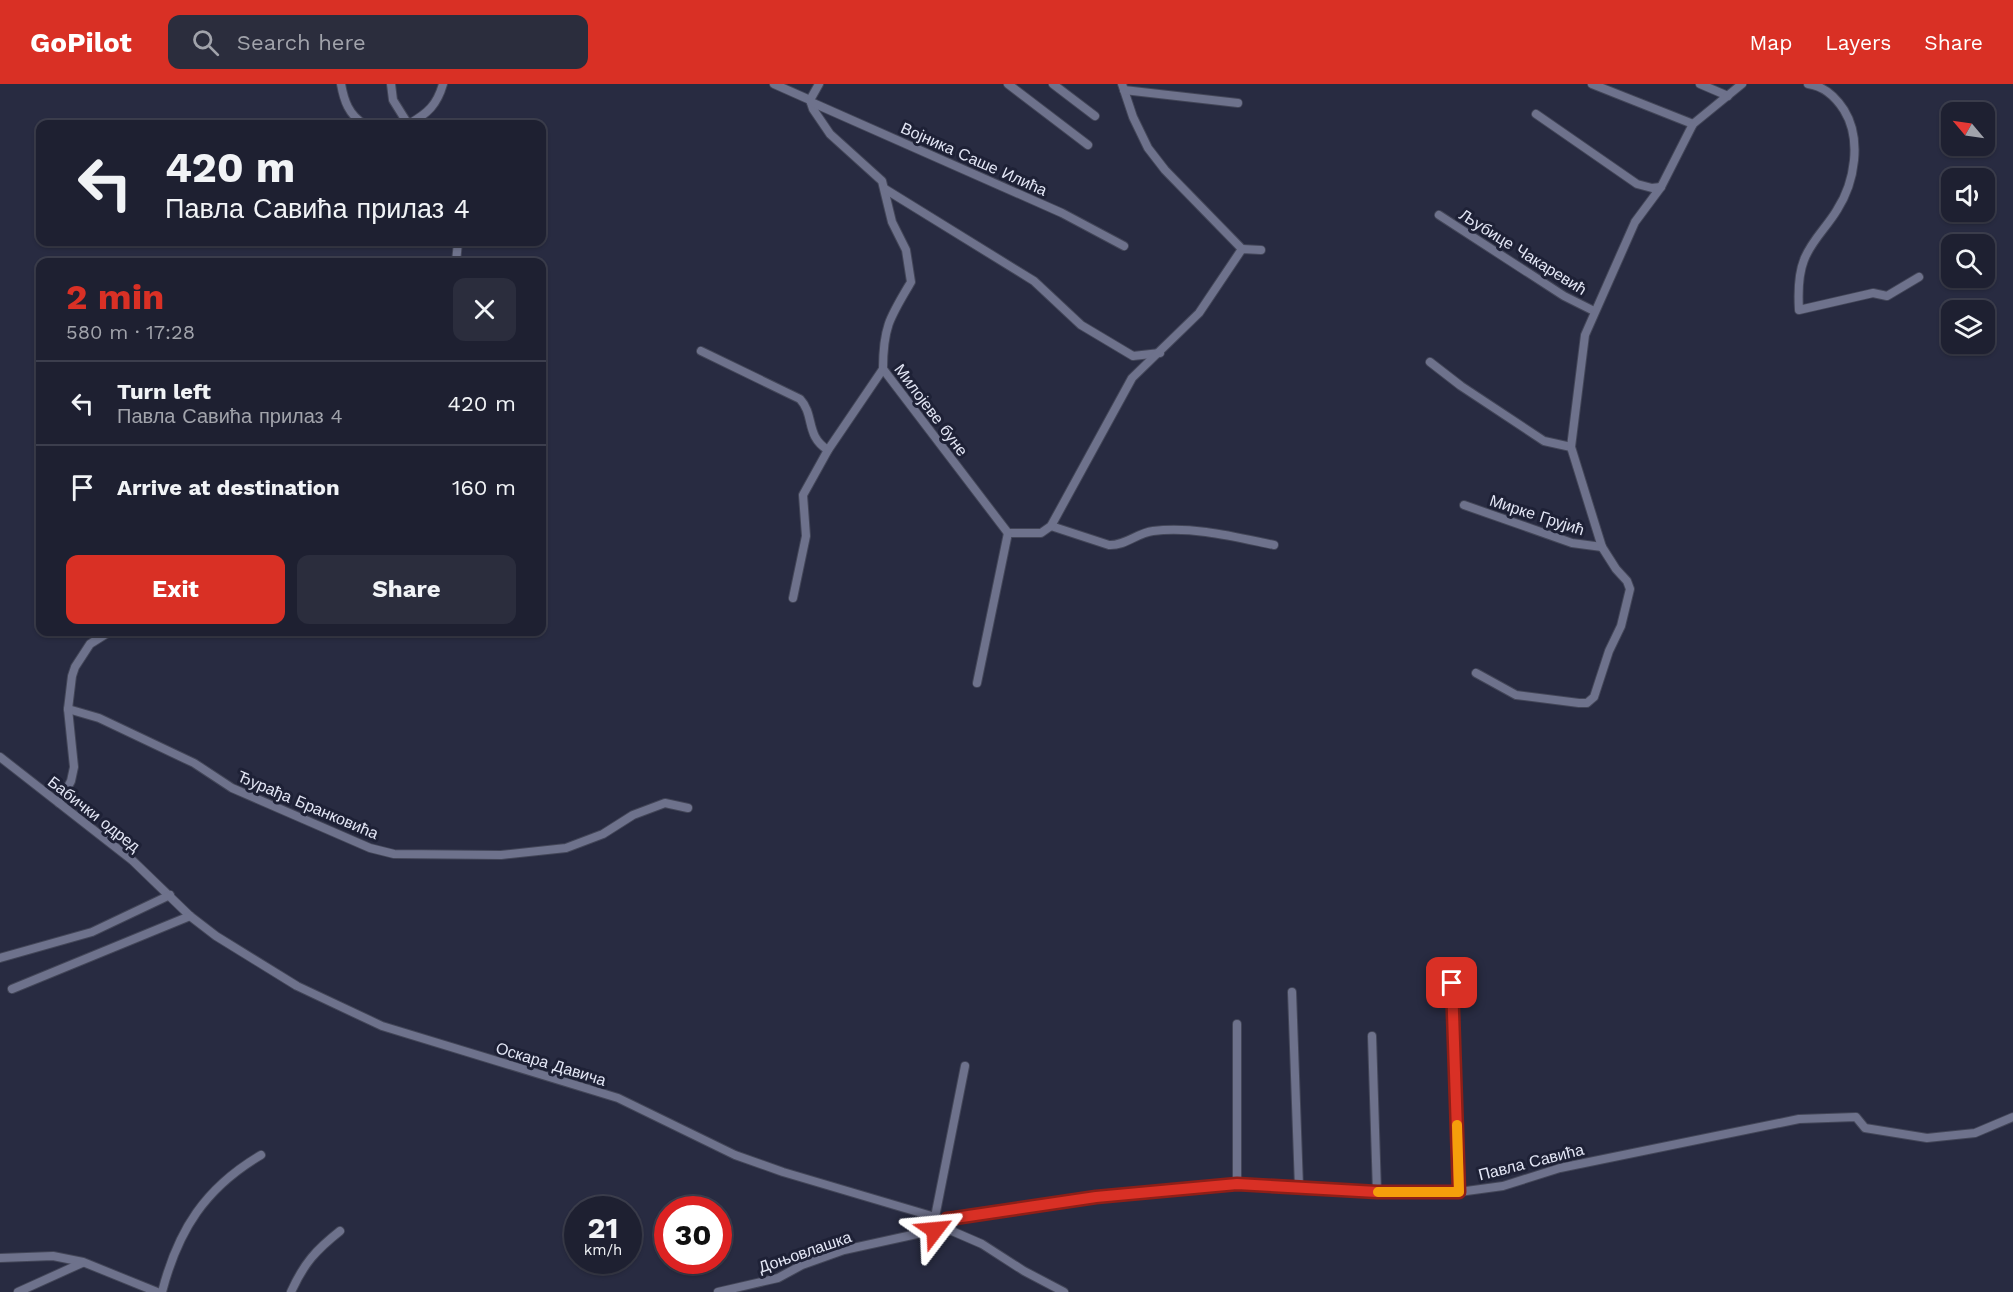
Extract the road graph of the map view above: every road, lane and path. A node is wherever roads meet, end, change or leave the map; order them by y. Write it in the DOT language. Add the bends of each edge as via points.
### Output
graph roads {
  1 [pos="341,84"];
  2 [pos="391,84"];
  3 [pos="443,84"];
  4 [pos="774,84"];
  5 [pos="819,84"];
  6 [pos="1008,84"];
  7 [pos="1053,84"];
  8 [pos="1592,84"];
  9 [pos="1700,84"];
  10 [pos="1742,84"];
  11 [pos="1808,84"];
  12 [pos="1123,87"];
  13 [pos="1728,96"];
  14 [pos="1238,103"];
  15 [pos="811,104"];
  16 [pos="1536,114"];
  17 [pos="1095,116"];
  18 [pos="357,120"];
  19 [pos="406,120"];
  20 [pos="414,120"];
  21 [pos="1693,124"];
  22 [pos="1088,146"];
  23 [pos="1661,187"];
  24 [pos="885,189"];
  25 [pos="1439,214"];
  26 [pos="1124,246"];
  27 [pos="1242,249"];
  28 [pos="1261,250"];
  29 [pos="1919,276"];
  30 [pos="1594,311"];
  31 [pos="701,351"];
  32 [pos="1160,353"];
  33 [pos="1430,362"];
  34 [pos="883,369"];
  35 [pos="1571,447"];
  36 [pos="828,450"];
  37 [pos="1464,506"];
  38 [pos="1051,526"];
  39 [pos="1008,533"];
  40 [pos="1274,545"];
  41 [pos="1602,547"];
  42 [pos="793,598"];
  43 [pos="103,636"];
  44 [pos="1476,673"];
  45 [pos="976,683"];
  46 [pos="68,709"];
  47 [pos="0,757"];
  48 [pos="59,804"];
  49 [pos="688,808"];
  50 [pos="170,895"];
  51 [pos="190,916"];
  52 [pos="0,958"];
  53 [pos="1452,983"];
  54 [pos="12,989"];
  55 [pos="1292,992"];
  56 [pos="1237,1024"];
  57 [pos="1372,1036"];
  58 [pos="965,1066"];
  59 [pos="2013,1117"];
  60 [pos="261,1155"];
  61 [pos="1237,1184"];
  62 [pos="1299,1187"];
  63 [pos="1377,1192"];
  64 [pos="1459,1192"];
  65 [pos="935,1217"];
  66 [pos="943,1227"];
  67 [pos="340,1231"];
  68 [pos="0,1258"];
  69 [pos="84,1262"];
  70 [pos="18,1292"];
  71 [pos="157,1292"];
  72 [pos="162,1292"];
  73 [pos="291,1292"];
  74 [pos="718,1292"];
  75 [pos="1064,1292"];
  1 -- 18 [label="street" via="348,109"];
  2 -- 19 [label="street" via="393,100"];
  3 -- 20 [label="street" via="439,99"];
  4 -- 15 [label="street, Војника Саше Илића"];
  5 -- 15 [label="street"];
  6 -- 22 [label="street"];
  7 -- 17 [label="street"];
  8 -- 21 [label="street"];
  9 -- 13 [label="street"];
  10 -- 13 [label="street"];
  11 -- 29 [label="street" via="1832,94 1847,115 1852,127 1854,169 1838,209 1805,257 1800,271 1799,310 1873,293 1887,296"];
  12 -- 14 [label="street"];
  12 -- 27 [label="street" via="1148,148"];
  13 -- 21 [label="street"];
  15 -- 24 [label="street, Милојеве буне" via="830,134 882,181"];
  15 -- 26 [label="street, Војника Саше Илића" via="1062,213"];
  16 -- 23 [label="street" via="1637,184"];
  21 -- 23 [label="street"];
  23 -- 30 [label="street" via="1635,222"];
  24 -- 32 [label="street, Милојеве буне" via="1034,281 1081,325 1133,356"];
  24 -- 34 [label="street, Милојеве буне" via="892,222 906,250 911,282 889,319 883,343"];
  25 -- 30 [label="street, Љубице Чакаревић" via="1564,297"];
  27 -- 28 [label="street"];
  27 -- 32 [label="street" via="1199,313"];
  30 -- 35 [label="street" via="1585,335"];
  31 -- 36 [label="street" via="800,399 806,405 813,436"];
  32 -- 38 [label="street" via="1132,378"];
  33 -- 35 [label="street" via="1544,441"];
  34 -- 36 [label="street"];
  34 -- 39 [label="street, Милојеве буне"];
  35 -- 41 [label="street"];
  36 -- 42 [label="street" via="803,495 806,536"];
  37 -- 41 [label="street, Мирке Грујић" via="1564,541"];
  38 -- 39 [label="street" via="1041,533"];
  38 -- 40 [label="street" via="1119,546 1150,531 1180,529"];
  39 -- 45 [label="street"];
  41 -- 44 [label="street" via="1630,589 1621,626 1594,698 1579,703 1516,695"];
  43 -- 46 [label="street" via="90,644 75,667"];
  46 -- 48 [label="street" via="74,767"];
  46 -- 49 [label="street, Ђурађа Бранковића" via="99,718 194,763 232,788 370,848 394,854 501,855 566,848 665,803"];
  47 -- 48 [label="street, Бабички одред"];
  48 -- 50 [label="street, Бабички одред"];
  50 -- 51 [label="street, Оскара Давича"];
  50 -- 52 [label="street" via="92,932"];
  51 -- 54 [label="street"];
  51 -- 65 [label="street, Оскара Давича" via="297,986 382,1026 618,1098 735,1155"];
  53 -- 64 [label="street"];
  55 -- 62 [label="street"];
  56 -- 61 [label="street"];
  57 -- 63 [label="street"];
  58 -- 65 [label="street"];
  59 -- 64 [label="street, Павла Савића" via="1975,1133 1927,1138 1865,1128 1856,1117 1799,1119 1560,1167 1503,1186"];
  60 -- 72 [label="street" via="211,1192 175,1250"];
  61 -- 62 [label="street, Павла Савића"];
  61 -- 66 [label="street, Павла Савића" via="1096,1197 947,1219"];
  62 -- 63 [label="street, Павла Савића"];
  63 -- 64 [label="street, Павла Савића"];
  65 -- 66 [label="street, Оскара Давича"];
  66 -- 74 [label="street, Доњовлашка" via="844,1250 778,1278"];
  66 -- 75 [label="street, Доњовлашка" via="982,1244"];
  67 -- 73 [label="street" via="316,1250"];
  68 -- 69 [label="street" via="52,1256"];
  69 -- 70 [label="street"];
  69 -- 71 [label="street"];
}
